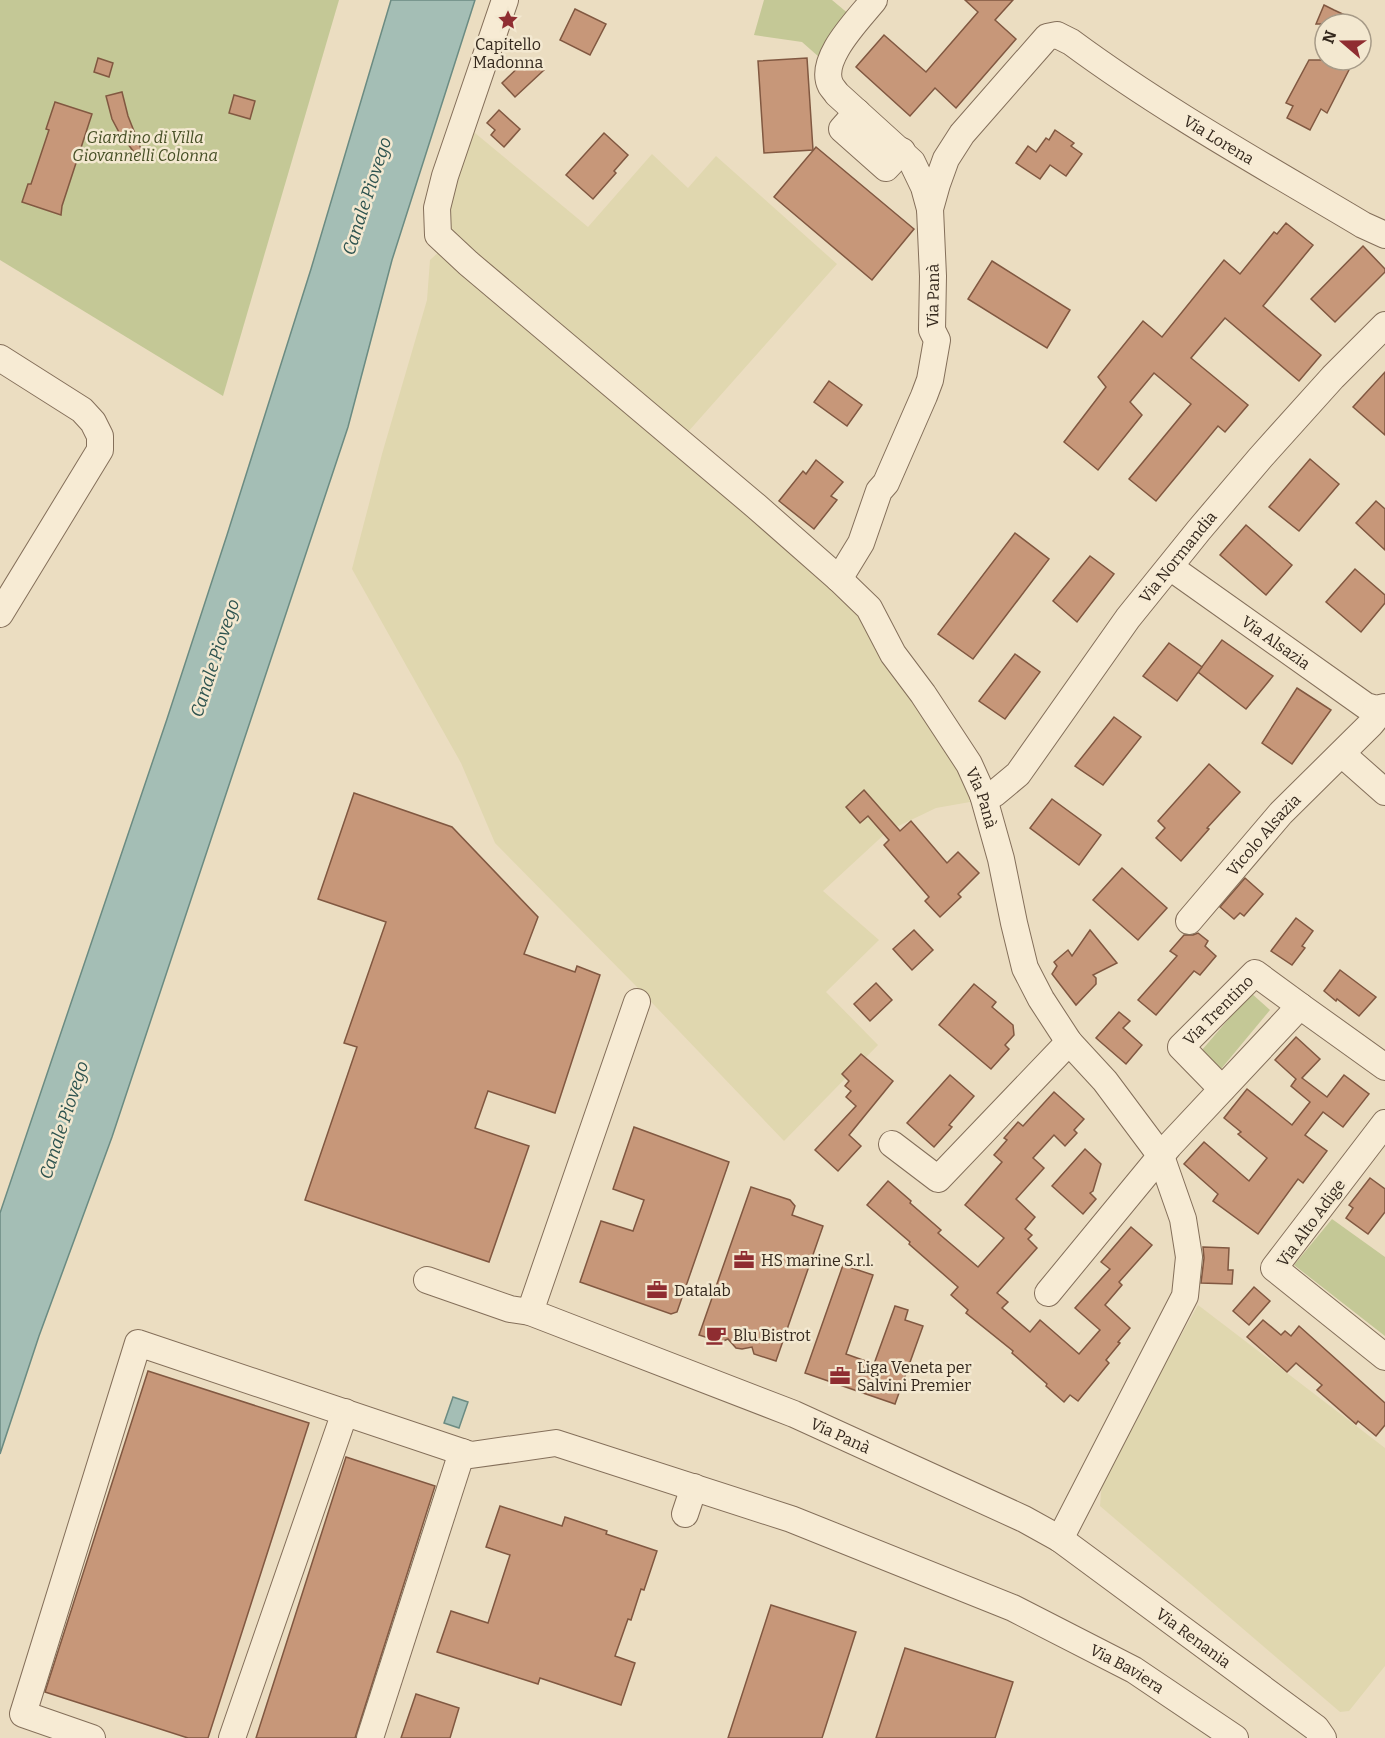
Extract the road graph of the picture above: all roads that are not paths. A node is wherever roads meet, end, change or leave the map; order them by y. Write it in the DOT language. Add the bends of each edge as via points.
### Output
graph roads {
  1 [pos="505,0"];
  2 [pos="874,0"];
  3 [pos="1057,35"];
  4 [pos="930,209"];
  5 [pos="1385,236"];
  6 [pos="1385,325"];
  7 [pos="0,358"];
  8 [pos="1170,567"];
  9 [pos="839,579"];
  10 [pos="0,614"];
  11 [pos="1380,708"];
  12 [pos="1342,754"];
  13 [pos="1385,792"];
  14 [pos="983,795"];
  15 [pos="1189,921"];
  16 [pos="637,1002"];
  17 [pos="1300,1006"];
  18 [pos="1069,1042"];
  19 [pos="1385,1067"];
  20 [pos="1222,1089"];
  21 [pos="1385,1123"];
  22 [pos="892,1144"];
  23 [pos="1161,1156"];
  24 [pos="427,1280"];
  25 [pos="1048,1293"];
  26 [pos="530,1312"];
  27 [pos="1385,1357"];
  28 [pos="345,1412"];
  29 [pos="466,1453"];
  30 [pos="694,1487"];
  31 [pos="685,1514"];
  32 [pos="1060,1539"];
  33 [pos="92,1738"];
  34 [pos="232,1738"];
  35 [pos="370,1738"];
  36 [pos="1235,1738"];
  37 [pos="1323,1738"];
  1 -- 9 [label="street, Via Panà" via="445,176 437,208 438,235"];
  2 -- 4 [label="street" via="833,55 828,76 831,86 912,162"];
  3 -- 4 [label="street, Via Panà" via="1047,37 962,134 946,159"];
  3 -- 5 [label="street, Via Lorena" via="1210,135"];
  4 -- 9 [label="street, Via Panà" via="932,330 938,340 930,380 886,483 879,491 861,543"];
  6 -- 8 [label="street, Via Normandia" via="1333,376"];
  7 -- 10 [label="street" via="82,410 100,436 100,450"];
  8 -- 11 [label="street, Via Alsazia" via="1366,706"];
  8 -- 14 [label="street, Via Normandia" via="1128,618 1018,774 994,794"];
  9 -- 14 [label="street, Via Panà" via="869,608 893,654 969,764"];
  11 -- 12 [label="street, Vicolo Alsazia" via="1371,724"];
  12 -- 13 [label="street"];
  12 -- 15 [label="street, Vicolo Alsazia" via="1281,813"];
  14 -- 18 [label="street, Via Panà" via="1025,968"];
  16 -- 26 [label="street"];
  17 -- 19 [label="street, Via Trentino"];
  17 -- 20 [label="street"];
  17 -- 20 [label="street, Via Trentino" via="1255,973 1181,1047"];
  18 -- 22 [label="street" via="938,1179"];
  18 -- 23 [label="street, Via Panà"];
  20 -- 23 [label="street"];
  21 -- 27 [label="street, Via Alto Adige" via="1274,1268"];
  23 -- 25 [label="street"];
  23 -- 32 [label="street, Via Panà" via="1183,1219 1189,1257 1185,1296"];
  24 -- 26 [label="street, Via Panà" via="510,1309"];
  26 -- 32 [label="street, Via Panà" via="794,1414"];
  28 -- 29 [label="street"];
  28 -- 33 [label="street" via="138,1342 23,1714"];
  28 -- 34 [label="street"];
  29 -- 30 [label="street" via="556,1443"];
  29 -- 35 [label="street"];
  30 -- 31 [label="street"];
  30 -- 36 [label="street, Via Baviera" via="791,1520 1013,1608 1134,1670"];
  32 -- 37 [label="street, Via Renania" via="1317,1728"];
}
